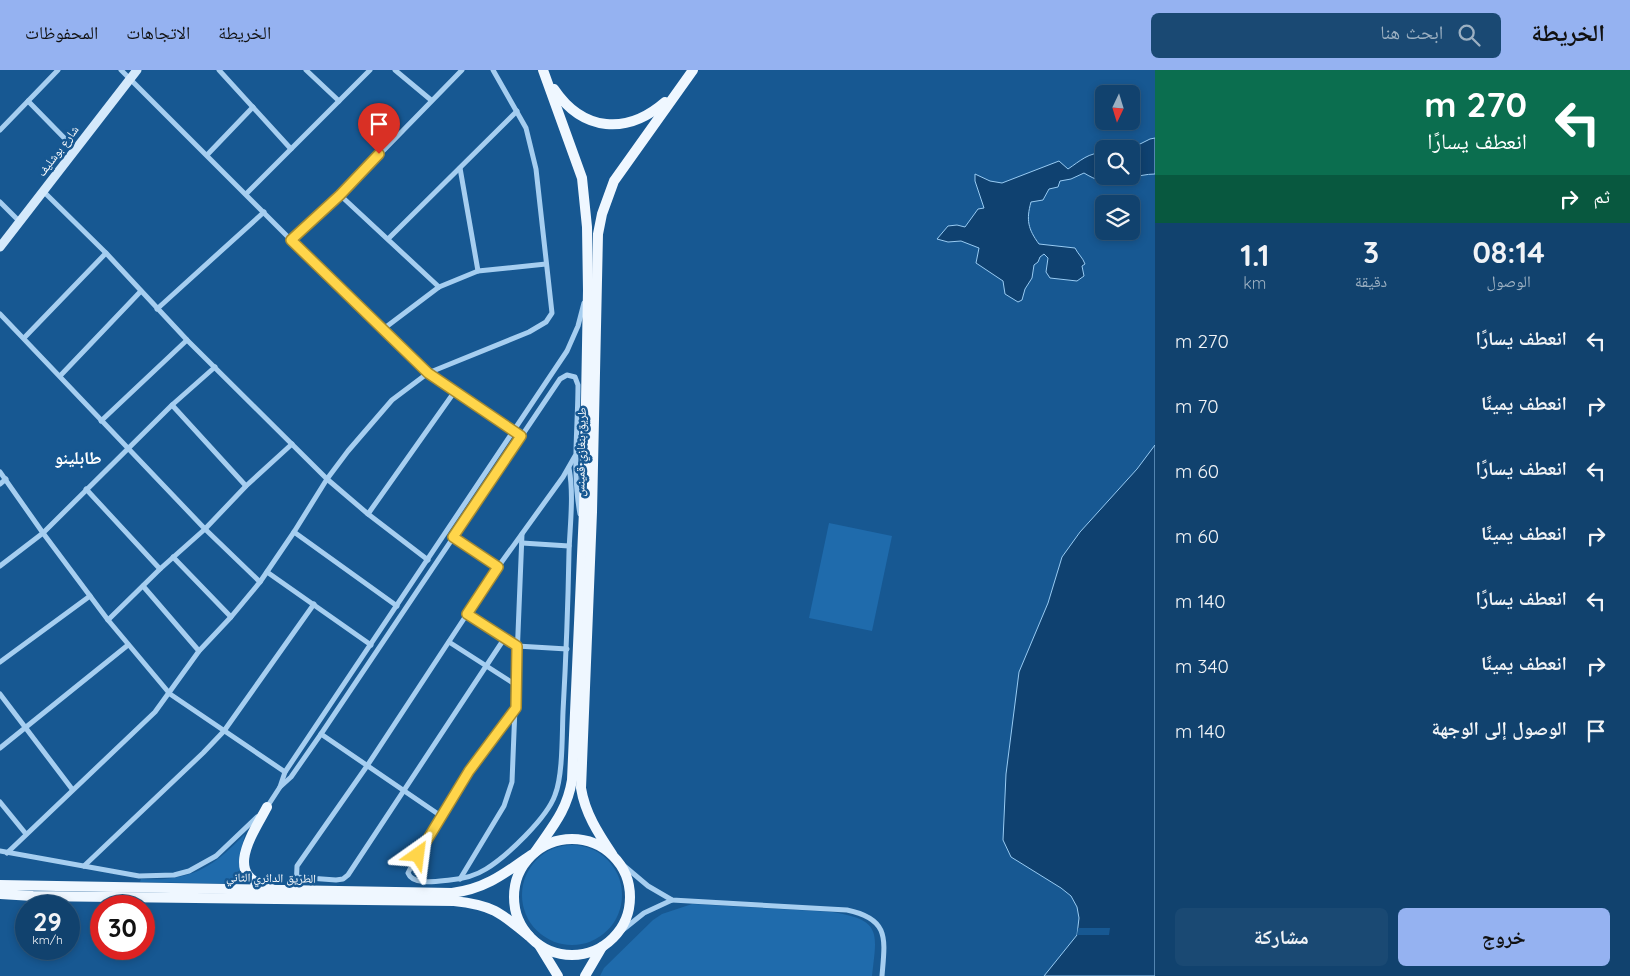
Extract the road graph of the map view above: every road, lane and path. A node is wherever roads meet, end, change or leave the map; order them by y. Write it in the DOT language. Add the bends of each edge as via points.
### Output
graph roads {
  1 [pos="58,70"];
  2 [pos="121,70"];
  3 [pos="137,70"];
  4 [pos="219,70"];
  5 [pos="229,70"];
  6 [pos="306,70"];
  7 [pos="370,70"];
  8 [pos="395,70"];
  9 [pos="462,70"];
  10 [pos="494,70"];
  11 [pos="693,70"];
  12 [pos="545,74"];
  13 [pos="224,76"];
  14 [pos="130,79"];
  15 [pos="676,93"];
  16 [pos="431,100"];
  17 [pos="28,101"];
  18 [pos="339,101"];
  19 [pos="253,107"];
  20 [pos="516,111"];
  21 [pos="0,130"];
  22 [pos="75,149"];
  23 [pos="291,149"];
  24 [pos="207,155"];
  25 [pos="460,168"];
  26 [pos="43,191"];
  27 [pos="246,194"];
  28 [pos="340,195"];
  29 [pos="0,202"];
  30 [pos="264,212"];
  31 [pos="20,222"];
  32 [pos="388,239"];
  33 [pos="291,240"];
  34 [pos="0,247"];
  35 [pos="106,253"];
  36 [pos="546,264"];
  37 [pos="478,271"];
  38 [pos="438,287"];
  39 [pos="588,290"];
  40 [pos="141,291"];
  41 [pos="157,309"];
  42 [pos="0,314"];
  43 [pos="382,330"];
  44 [pos="24,338"];
  45 [pos="187,340"];
  46 [pos="215,367"];
  47 [pos="428,373"];
  48 [pos="60,376"];
  49 [pos="455,391"];
  50 [pos="172,405"];
  51 [pos="101,421"];
  52 [pos="514,431"];
  53 [pos="521,436"];
  54 [pos="292,444"];
  55 [pos="128,447"];
  56 [pos="576,456"];
  57 [pos="569,468"];
  58 [pos="0,472"];
  59 [pos="328,479"];
  60 [pos="6,480"];
  61 [pos="0,484"];
  62 [pos="246,486"];
  63 [pos="86,489"];
  64 [pos="368,514"];
  65 [pos="583,528"];
  66 [pos="205,529"];
  67 [pos="294,532"];
  68 [pos="43,533"];
  69 [pos="522,533"];
  70 [pos="453,537"];
  71 [pos="522,543"];
  72 [pos="569,546"];
  73 [pos="173,557"];
  74 [pos="428,560"];
  75 [pos="0,566"];
  76 [pos="498,567"];
  77 [pos="160,569"];
  78 [pos="267,572"];
  79 [pos="260,582"];
  80 [pos="143,586"];
  81 [pos="90,596"];
  82 [pos="314,604"];
  83 [pos="397,606"];
  84 [pos="467,614"];
  85 [pos="231,617"];
  86 [pos="108,620"];
  87 [pos="504,638"];
  88 [pos="449,642"];
  89 [pos="128,645"];
  90 [pos="371,645"];
  91 [pos="517,646"];
  92 [pos="567,649"];
  93 [pos="199,651"];
  94 [pos="360,660"];
  95 [pos="0,662"];
  96 [pos="367,665"];
  97 [pos="487,666"];
  98 [pos="351,673"];
  99 [pos="358,679"];
  100 [pos="516,685"];
  101 [pos="0,694"];
  102 [pos="170,694"];
  103 [pos="516,708"];
  104 [pos="26,728"];
  105 [pos="224,730"];
  106 [pos="321,734"];
  107 [pos="0,748"];
  108 [pos="367,766"];
  109 [pos="285,772"];
  110 [pos="280,787"];
  111 [pos="72,789"];
  112 [pos="404,791"];
  113 [pos="0,802"];
  114 [pos="266,808"];
  115 [pos="441,816"];
  116 [pos="26,834"];
  117 [pos="0,851"];
  118 [pos="7,852"];
  119 [pos="533,853"];
  120 [pos="614,857"];
  121 [pos="84,866"];
  122 [pos="295,876"];
  123 [pos="460,879"];
  124 [pos="0,886"];
  125 [pos="290,891"];
  126 [pos="170,893"];
  127 [pos="0,894"];
  128 [pos="672,900"];
  129 [pos="529,936"];
  130 [pos="614,937"];
  131 [pos="539,945"];
  132 [pos="603,946"];
  133 [pos="558,976"];
  134 [pos="585,976"];
  135 [pos="882,976"];
  1 -- 17 [label="street"];
  2 -- 14 [label="street"];
  3 -- 14 [label="street, شارع بوشليف"];
  4 -- 13 [label="street"];
  5 -- 13 [label="street"];
  6 -- 18 [label="street"];
  7 -- 18 [label="street"];
  8 -- 16 [label="street"];
  9 -- 16 [label="street"];
  10 -- 20 [label="street"];
  11 -- 15 [label="main road, طريق بنغازي-قمينس"];
  12 -- 15 [label="main road" via="573,112 593,121 614,125 652,114"];
  12 -- 39 [label="main road" via="582,178"];
  13 -- 19 [label="street"];
  14 -- 22 [label="street, شارع بوشليف"];
  14 -- 24 [label="street"];
  15 -- 120 [label="main road, طريق بنغازي-قمينس" via="614,181 598,234 592,512 581,788 584,807"];
  16 -- 28 [label="street"];
  17 -- 21 [label="street"];
  17 -- 22 [label="street"];
  18 -- 23 [label="street"];
  19 -- 23 [label="street"];
  19 -- 24 [label="street"];
  20 -- 25 [label="street"];
  20 -- 36 [label="street" via="533,149"];
  22 -- 26 [label="street, شارع بوشليف"];
  23 -- 27 [label="street"];
  24 -- 27 [label="street"];
  25 -- 32 [label="street"];
  25 -- 37 [label="street"];
  26 -- 31 [label="street, شارع بوشليف"];
  26 -- 35 [label="street"];
  27 -- 30 [label="street"];
  28 -- 32 [label="street"];
  28 -- 33 [label="street"];
  29 -- 31 [label="street"];
  30 -- 33 [label="street"];
  30 -- 41 [label="street"];
  31 -- 34 [label="street, شارع بوشليف"];
  32 -- 38 [label="street"];
  33 -- 43 [label="street"];
  35 -- 40 [label="street"];
  35 -- 44 [label="street"];
  36 -- 37 [label="street"];
  36 -- 47 [label="street" via="552,313 546,322 520,336"];
  37 -- 38 [label="street"];
  38 -- 43 [label="street"];
  39 -- 52 [label="street" via="567,351"];
  39 -- 65 [label="main road"];
  40 -- 41 [label="street"];
  40 -- 48 [label="street"];
  41 -- 45 [label="street"];
  42 -- 44 [label="street"];
  43 -- 47 [label="street"];
  44 -- 48 [label="street"];
  45 -- 46 [label="street"];
  45 -- 51 [label="street"];
  46 -- 50 [label="street"];
  46 -- 54 [label="street"];
  47 -- 49 [label="street"];
  47 -- 59 [label="street" via="392,400"];
  48 -- 51 [label="street"];
  49 -- 52 [label="street"];
  49 -- 64 [label="street"];
  50 -- 55 [label="street"];
  50 -- 62 [label="street"];
  51 -- 55 [label="street"];
  52 -- 53 [label="street"];
  52 -- 74 [label="street"];
  53 -- 56 [label="street" via="560,379 572,376 578,385"];
  53 -- 70 [label="street"];
  54 -- 59 [label="street"];
  54 -- 62 [label="street"];
  55 -- 63 [label="street"];
  55 -- 66 [label="street"];
  56 -- 57 [label="street"];
  56 -- 65 [label="street"];
  57 -- 69 [label="street"];
  57 -- 72 [label="street"];
  58 -- 60 [label="street"];
  59 -- 64 [label="street"];
  59 -- 67 [label="street"];
  60 -- 61 [label="street"];
  60 -- 68 [label="street"];
  62 -- 66 [label="street"];
  63 -- 68 [label="street"];
  63 -- 77 [label="street"];
  64 -- 74 [label="street"];
  65 -- 119 [label="main road" via="570,792 561,814"];
  66 -- 73 [label="street"];
  66 -- 79 [label="street"];
  67 -- 78 [label="street"];
  67 -- 83 [label="street"];
  68 -- 75 [label="street"];
  68 -- 81 [label="street"];
  69 -- 71 [label="street"];
  69 -- 76 [label="street"];
  70 -- 76 [label="street"];
  70 -- 96 [label="street"];
  71 -- 72 [label="street"];
  71 -- 91 [label="street"];
  72 -- 92 [label="street"];
  73 -- 77 [label="street"];
  73 -- 85 [label="street"];
  74 -- 83 [label="street"];
  76 -- 84 [label="street"];
  77 -- 80 [label="street"];
  78 -- 79 [label="street"];
  78 -- 82 [label="street"];
  79 -- 85 [label="street"];
  80 -- 86 [label="street"];
  80 -- 93 [label="street"];
  81 -- 86 [label="street"];
  81 -- 95 [label="street"];
  82 -- 90 [label="street"];
  82 -- 105 [label="street"];
  83 -- 90 [label="street"];
  84 -- 87 [label="street"];
  84 -- 88 [label="street"];
  85 -- 93 [label="street"];
  86 -- 89 [label="street"];
  87 -- 91 [label="street"];
  87 -- 97 [label="street"];
  88 -- 97 [label="street"];
  88 -- 108 [label="street"];
  89 -- 102 [label="street"];
  89 -- 104 [label="street"];
  90 -- 94 [label="street"];
  91 -- 92 [label="street"];
  91 -- 100 [label="street"];
  92 -- 123 [label="street" via="558,784 553,800 538,821 499,860 486,870"];
  93 -- 102 [label="street"];
  94 -- 96 [label="street"];
  94 -- 98 [label="street"];
  96 -- 99 [label="street"];
  97 -- 100 [label="street"];
  97 -- 112 [label="street"];
  98 -- 99 [label="street"];
  98 -- 109 [label="street"];
  99 -- 106 [label="street"];
  100 -- 103 [label="street"];
  101 -- 104 [label="street"];
  102 -- 105 [label="street"];
  102 -- 111 [label="street" via="142,725"];
  103 -- 115 [label="street" via="469,771"];
  103 -- 123 [label="street" via="509,794"];
  104 -- 107 [label="street"];
  104 -- 111 [label="street"];
  105 -- 109 [label="street"];
  105 -- 121 [label="street"];
  106 -- 108 [label="street"];
  106 -- 110 [label="street" via="291,777"];
  108 -- 112 [label="street"];
  108 -- 122 [label="street" via="297,866"];
  109 -- 110 [label="street"];
  110 -- 114 [label="street"];
  111 -- 116 [label="street"];
  112 -- 115 [label="street"];
  112 -- 122 [label="street" via="346,877 336,880"];
  113 -- 116 [label="street"];
  114 -- 121 [label="street" via="216,856 189,871 166,876 139,876"];
  114 -- 125 [label="main road" via="245,850 246,868 257,883"];
  115 -- 123 [label="street" via="409,876 416,881"];
  116 -- 118 [label="street"];
  117 -- 118 [label="street"];
  118 -- 121 [label="street"];
  119 -- 120 [label="main road" via="554,842 574,839 601,846"];
  119 -- 125 [label="main road, الطريق الدائري الثاني" via="497,878 466,891"];
  119 -- 129 [label="main road" via="517,876 514,889 516,914"];
  120 -- 128 [label="street" via="648,886"];
  120 -- 130 [label="main road" via="628,880 630,896 627,917"];
  122 -- 125 [label="street"];
  124 -- 126 [label="main road, الطريق الدائري الثاني"];
  125 -- 126 [label="main road, الطريق الدائري الثاني"];
  126 -- 127 [label="main road, الطريق الدائري الثاني"];
  126 -- 129 [label="main road, الطريق الدائري الثاني" via="470,903 492,908"];
  128 -- 130 [label="street" via="644,913"];
  128 -- 135 [label="street" via="847,910 865,914 880,927 884,939"];
  129 -- 131 [label="main road"];
  130 -- 132 [label="main road"];
  131 -- 132 [label="main road" via="551,951 572,954 591,952"];
  131 -- 133 [label="main road"];
  132 -- 134 [label="main road"];
}
